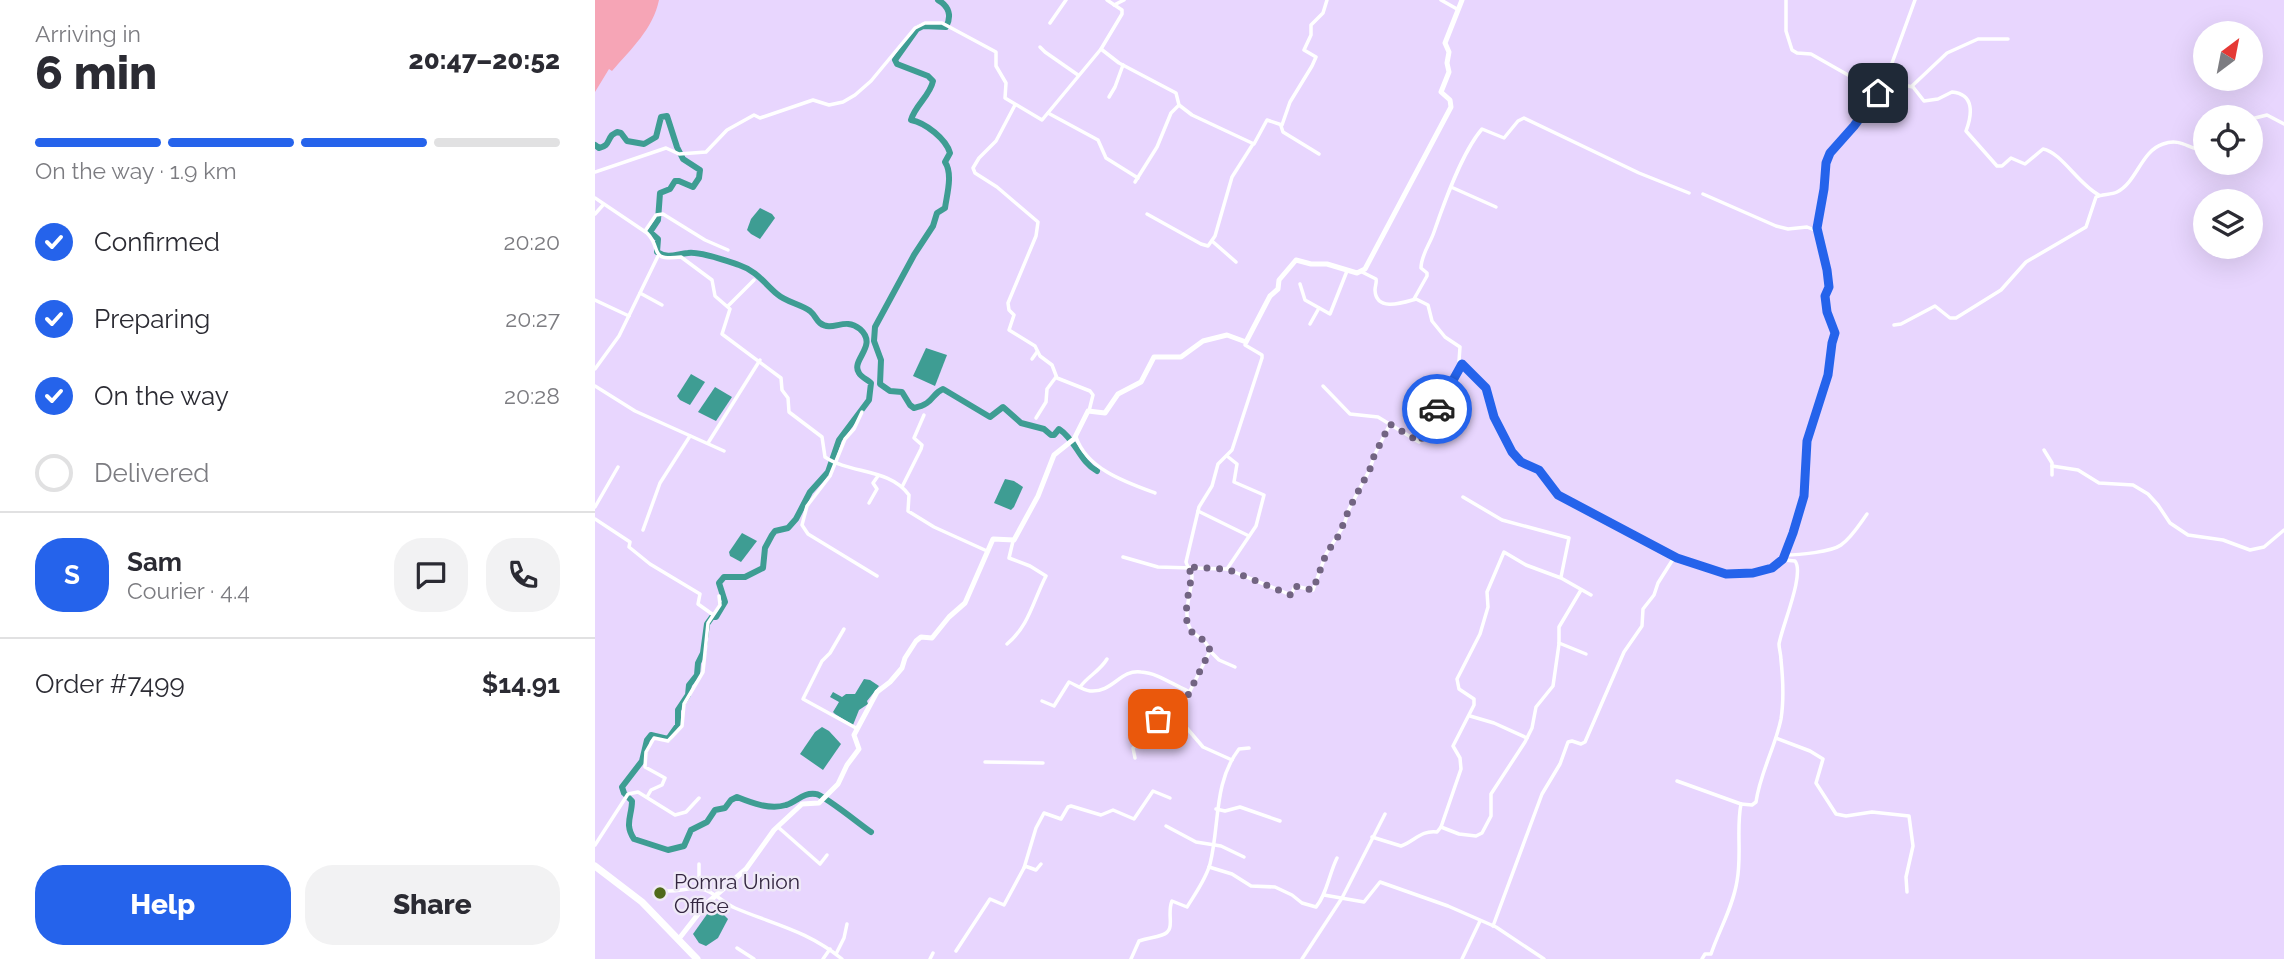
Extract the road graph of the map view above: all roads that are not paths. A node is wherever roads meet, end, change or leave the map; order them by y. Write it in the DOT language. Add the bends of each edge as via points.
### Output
graph roads {
  1 [pos="1066,0"];
  2 [pos="1107,0"];
  3 [pos="1124,0"];
  4 [pos="1327,0"];
  5 [pos="1441,0"];
  6 [pos="1462,0"];
  7 [pos="1786,0"];
  8 [pos="1915,0"];
  9 [pos="1114,5"];
  10 [pos="1458,9"];
  11 [pos="1050,23"];
  12 [pos="2008,39"];
  13 [pos="1040,47"];
  14 [pos="1101,49"];
  15 [pos="1123,65"];
  16 [pos="1890,69"];
  17 [pos="1078,75"];
  18 [pos="1912,86"];
  19 [pos="1878,92"];
  20 [pos="1109,97"];
  21 [pos="1015,105"];
  22 [pos="1179,105"];
  23 [pos="1048,113"];
  24 [pos="2263,116"];
  25 [pos="2284,124"];
  26 [pos="1281,126"];
  27 [pos="1253,144"];
  28 [pos="2193,147"];
  29 [pos="1319,154"];
  30 [pos="595,172"];
  31 [pos="1451,187"];
  32 [pos="1689,193"];
  33 [pos="1703,194"];
  34 [pos="2099,195"];
  35 [pos="595,198"];
  36 [pos="603,204"];
  37 [pos="1496,207"];
  38 [pos="595,214"];
  39 [pos="1147,214"];
  40 [pos="645,231"];
  41 [pos="1817,231"];
  42 [pos="1212,241"];
  43 [pos="728,250"];
  44 [pos="658,256"];
  45 [pos="1236,262"];
  46 [pos="1347,271"];
  47 [pos="1361,272"];
  48 [pos="754,280"];
  49 [pos="1300,284"];
  50 [pos="641,293"];
  51 [pos="595,300"];
  52 [pos="1414,300"];
  53 [pos="662,305"];
  54 [pos="728,306"];
  55 [pos="1319,308"];
  56 [pos="629,316"];
  57 [pos="1310,324"];
  58 [pos="1894,325"];
  59 [pos="1245,342"];
  60 [pos="1037,352"];
  61 [pos="759,359"];
  62 [pos="1032,359"];
  63 [pos="1462,364"];
  64 [pos="595,369"];
  65 [pos="1056,377"];
  66 [pos="595,386"];
  67 [pos="1323,386"];
  68 [pos="1089,411"];
  69 [pos="862,412"];
  70 [pos="924,415"];
  71 [pos="1036,418"];
  72 [pos="1390,424"];
  73 [pos="690,436"];
  74 [pos="1073,439"];
  75 [pos="708,443"];
  76 [pos="2044,450"];
  77 [pos="723,451"];
  78 [pos="1227,456"];
  79 [pos="834,462"];
  80 [pos="2052,466"];
  81 [pos="618,467"];
  82 [pos="878,475"];
  83 [pos="2052,475"];
  84 [pos="902,487"];
  85 [pos="1155,493"];
  86 [pos="1463,497"];
  87 [pos="869,503"];
  88 [pos="595,507"];
  89 [pos="1198,510"];
  90 [pos="1867,514"];
  91 [pos="595,519"];
  92 [pos="643,530"];
  93 [pos="2284,530"];
  94 [pos="1249,537"];
  95 [pos="1013,541"];
  96 [pos="987,551"];
  97 [pos="1786,555"];
  98 [pos="1675,556"];
  99 [pos="1123,557"];
  100 [pos="1782,560"];
  101 [pos="1187,567"];
  102 [pos="1227,569"];
  103 [pos="877,576"];
  104 [pos="1561,578"];
  105 [pos="1581,590"];
  106 [pos="1591,595"];
  107 [pos="720,596"];
  108 [pos="712,614"];
  109 [pos="844,629"];
  110 [pos="1559,643"];
  111 [pos="1007,644"];
  112 [pos="1210,651"];
  113 [pos="1585,654"];
  114 [pos="1107,659"];
  115 [pos="1235,667"];
  116 [pos="1080,687"];
  117 [pos="1188,691"];
  118 [pos="1042,701"];
  119 [pos="1178,715"];
  120 [pos="1470,716"];
  121 [pos="858,729"];
  122 [pos="1527,738"];
  123 [pos="1776,738"];
  124 [pos="1249,748"];
  125 [pos="1135,758"];
  126 [pos="1232,760"];
  127 [pos="985,762"];
  128 [pos="1043,764"];
  129 [pos="1677,781"];
  130 [pos="647,797"];
  131 [pos="699,798"];
  132 [pos="1170,798"];
  133 [pos="1741,804"];
  134 [pos="1216,809"];
  135 [pos="1385,814"];
  136 [pos="1280,821"];
  137 [pos="1165,826"];
  138 [pos="778,827"];
  139 [pos="1441,827"];
  140 [pos="1373,836"];
  141 [pos="595,845"];
  142 [pos="1213,845"];
  143 [pos="827,855"];
  144 [pos="1244,857"];
  145 [pos="1336,858"];
  146 [pos="699,864"];
  147 [pos="1041,864"];
  148 [pos="595,866"];
  149 [pos="1209,867"];
  150 [pos="1024,868"];
  151 [pos="699,889"];
  152 [pos="659,890"];
  153 [pos="1907,892"];
  154 [pos="716,895"];
  155 [pos="1324,895"];
  156 [pos="1343,897"];
  157 [pos="1480,920"];
  158 [pos="847,924"];
  159 [pos="1493,926"];
  160 [pos="678,940"];
  161 [pos="737,948"];
  162 [pos="830,949"];
  163 [pos="956,951"];
  164 [pos="933,953"];
  165 [pos="836,954"];
  166 [pos="697,959"];
  167 [pos="754,959"];
  168 [pos="824,959"];
  169 [pos="842,959"];
  170 [pos="930,959"];
  171 [pos="1131,959"];
  172 [pos="1302,959"];
  173 [pos="1462,959"];
  174 [pos="1544,959"];
  175 [pos="1702,959"];
  1 -- 11 [label="street"];
  2 -- 9 [label="street"];
  3 -- 9 [label="street"];
  4 -- 26 [label="street" via="1323,13 1311,25 1304,50 1315,60"];
  5 -- 10 [label="street"];
  6 -- 10 [label="street"];
  7 -- 19 [label="street" via="1786,31 1792,50 1811,54"];
  8 -- 16 [label="street"];
  9 -- 14 [label="street" via="1122,14"];
  10 -- 47 [label="street" via="1445,40 1449,72 1441,92 1451,107"];
  12 -- 18 [label="street" via="1978,39 1947,53"];
  13 -- 17 [label="street"];
  14 -- 15 [label="street"];
  14 -- 17 [label="street"];
  15 -- 20 [label="street"];
  15 -- 22 [label="street" via="1176,93"];
  16 -- 18 [label="street" via="1898,84"];
  16 -- 19 [label="street"];
  17 -- 23 [label="street"];
  18 -- 34 [label="street" via="1924,101 1952,92 1965,96 1972,111 1966,131 1997,166 2011,158 2025,164 2048,149"];
  19 -- 41 [label="street" via="1828,155"];
  21 -- 23 [label="street" via="1042,120"];
  21 -- 30 [label="street" via="1005,98 1006,83 996,66 996,51 933,22 917,26 862,90 843,102 825,105 813,100 775,115 754,115 727,130 706,152 682,154 666,148"];
  21 -- 60 [label="street" via="996,141 973,168 1038,222 1007,306 1014,315 1009,330"];
  22 -- 23 [label="street" via="1136,180 1106,158 1098,140"];
  22 -- 27 [label="street"];
  24 -- 25 [label="street"];
  26 -- 27 [label="street" via="1267,120"];
  26 -- 29 [label="street" via="1283,132"];
  27 -- 42 [label="street" via="1232,177"];
  28 -- 34 [label="street" via="2181,141 2161,144 2120,190"];
  31 -- 32 [label="street" via="1481,129 1504,138 1524,118"];
  31 -- 37 [label="street"];
  31 -- 52 [label="street" via="1421,262 1427,274"];
  33 -- 41 [label="street" via="1776,226"];
  34 -- 58 [label="street" via="2087,227 2031,258 2001,290 1969,311 1953,319 1933,306"];
  35 -- 36 [label="street"];
  36 -- 38 [label="street"];
  36 -- 40 [label="street"];
  39 -- 42 [label="street" via="1201,244 1209,246"];
  40 -- 43 [label="street" via="658,214 667,216"];
  40 -- 44 [label="street" via="654,240"];
  41 -- 97 [label="street" via="1827,270 1827,312 1835,333 1828,375 1807,441 1804,499"];
  42 -- 45 [label="street"];
  44 -- 50 [label="street"];
  44 -- 54 [label="street" via="667,260 679,255 712,280 715,296"];
  46 -- 47 [label="street"];
  46 -- 55 [label="street" via="1331,314"];
  46 -- 59 [label="street" via="1296,260 1269,296"];
  47 -- 52 [label="street" via="1376,279 1375,292 1387,304"];
  48 -- 54 [label="street"];
  49 -- 55 [label="street" via="1305,300"];
  50 -- 53 [label="street"];
  50 -- 56 [label="street"];
  51 -- 56 [label="street"];
  52 -- 63 [label="street" via="1427,305 1432,321 1447,340 1460,347"];
  54 -- 61 [label="street" via="722,334"];
  55 -- 57 [label="street"];
  56 -- 64 [label="street"];
  59 -- 68 [label="street" via="1227,335 1203,341 1181,357 1154,357 1143,380 1118,394 1105,413"];
  59 -- 78 [label="street" via="1262,356"];
  60 -- 62 [label="street"];
  60 -- 65 [label="street" via="1052,365"];
  61 -- 75 [label="street"];
  61 -- 79 [label="street" via="781,378 789,412 821,435 824,455"];
  63 -- 72 [label="street" via="1422,441"];
  63 -- 98 [label="street" via="1486,388 1494,417 1512,452 1539,470 1552,491"];
  65 -- 68 [label="street" via="1090,391"];
  65 -- 71 [label="street"];
  66 -- 73 [label="street"];
  67 -- 72 [label="street" via="1350,414 1375,416"];
  68 -- 74 [label="street"];
  69 -- 79 [label="street"];
  70 -- 84 [label="street" via="913,438 922,447"];
  72 -- 102 [label="street" via="1313,590 1295,586 1291,595"];
  73 -- 75 [label="street"];
  73 -- 92 [label="street" via="660,483"];
  74 -- 85 [label="street" via="1094,464"];
  74 -- 95 [label="street" via="1054,455"];
  75 -- 77 [label="street"];
  76 -- 80 [label="street"];
  78 -- 89 [label="street" via="1218,464"];
  78 -- 94 [label="street" via="1237,464 1234,481 1264,495"];
  79 -- 82 [label="street"];
  79 -- 103 [label="street" via="803,514 804,531"];
  80 -- 83 [label="street"];
  80 -- 93 [label="street" via="2078,470 2099,483 2133,485 2188,535 2250,550 2265,547"];
  81 -- 88 [label="street"];
  82 -- 84 [label="street"];
  82 -- 87 [label="street"];
  84 -- 96 [label="street" via="909,495 908,512"];
  86 -- 104 [label="street" via="1502,520 1569,538"];
  89 -- 94 [label="street"];
  89 -- 101 [label="street"];
  90 -- 97 [label="street" via="1839,546"];
  91 -- 108 [label="street" via="630,542 629,547 650,564 700,594 698,604"];
  94 -- 102 [label="street"];
  95 -- 96 [label="street" via="995,537"];
  95 -- 111 [label="street" via="1009,558 1046,576 1029,617"];
  96 -- 121 [label="street" via="965,603 932,638 918,639 902,668 877,692"];
  97 -- 100 [label="street"];
  98 -- 100 [label="street" via="1729,575 1764,571"];
  98 -- 159 [label="street" via="1643,610 1642,626 1624,652 1585,741 1568,742 1544,791"];
  99 -- 101 [label="street" via="1158,567"];
  100 -- 123 [label="street" via="1794,560 1799,568 1779,643 1783,704"];
  101 -- 102 [label="street"];
  101 -- 112 [label="street" via="1192,574 1189,626 1208,643"];
  104 -- 105 [label="street"];
  104 -- 120 [label="street" via="1504,552 1487,592 1480,634 1456,681 1459,689 1474,699"];
  105 -- 106 [label="street"];
  105 -- 110 [label="street" via="1559,626"];
  107 -- 108 [label="street" via="720,605"];
  108 -- 130 [label="street" via="703,673 682,708 682,726 668,741 651,738 646,752 645,767 665,778"];
  109 -- 121 [label="street" via="803,699"];
  110 -- 113 [label="street"];
  110 -- 122 [label="street" via="1551,690 1536,707"];
  112 -- 115 [label="street"];
  112 -- 117 [label="street"];
  114 -- 116 [label="street"];
  116 -- 117 [label="street" via="1094,691 1111,687 1122,676 1138,671"];
  116 -- 118 [label="street" via="1068,683 1053,706"];
  117 -- 119 [label="street"];
  119 -- 125 [label="street" via="1159,712 1155,729 1133,748"];
  119 -- 126 [label="street" via="1203,747"];
  120 -- 122 [label="street"];
  120 -- 139 [label="street" via="1453,747 1461,769"];
  121 -- 138 [label="street" via="859,749 838,784 820,802 804,803"];
  122 -- 139 [label="street" via="1491,794 1492,812 1482,833 1469,835"];
  123 -- 133 [label="street" via="1756,802"];
  123 -- 153 [label="street" via="1823,759 1816,782 1836,814 1909,816 1913,846"];
  124 -- 126 [label="street" via="1239,749"];
  126 -- 134 [label="street"];
  127 -- 128 [label="street"];
  129 -- 133 [label="street"];
  130 -- 131 [label="street" via="675,815 686,812"];
  130 -- 141 [label="street" via="638,792 628,794"];
  132 -- 150 [label="street" via="1153,791 1135,819 1113,810 1101,815 1071,806 1061,819 1044,813"];
  133 -- 175 [label="street" via="1733,900 1711,954"];
  134 -- 136 [label="street" via="1240,807"];
  134 -- 142 [label="street"];
  135 -- 140 [label="street"];
  137 -- 142 [label="street"];
  138 -- 143 [label="street" via="820,864"];
  138 -- 154 [label="street" via="751,863"];
  139 -- 140 [label="street" via="1401,846"];
  140 -- 156 [label="street"];
  142 -- 144 [label="street"];
  142 -- 149 [label="street"];
  145 -- 155 [label="street"];
  146 -- 151 [label="street"];
  147 -- 150 [label="street" via="1036,870"];
  148 -- 160 [label="main road" via="637,897"];
  149 -- 155 [label="street" via="1251,886 1275,887 1313,907"];
  149 -- 171 [label="street" via="1187,907 1172,901 1169,931 1139,941"];
  150 -- 163 [label="street" via="1004,905 990,899"];
  151 -- 152 [label="street"];
  151 -- 154 [label="street"];
  154 -- 160 [label="street"];
  154 -- 162 [label="street" via="733,907 791,928"];
  155 -- 156 [label="street"];
  156 -- 157 [label="street" via="1364,902 1380,882"];
  156 -- 172 [label="street"];
  157 -- 159 [label="street"];
  157 -- 173 [label="street"];
  158 -- 165 [label="street"];
  159 -- 174 [label="street"];
  160 -- 166 [label="main road"];
  161 -- 167 [label="street"];
  162 -- 165 [label="street"];
  162 -- 168 [label="street"];
  164 -- 170 [label="street"];
  165 -- 169 [label="street"];
}
